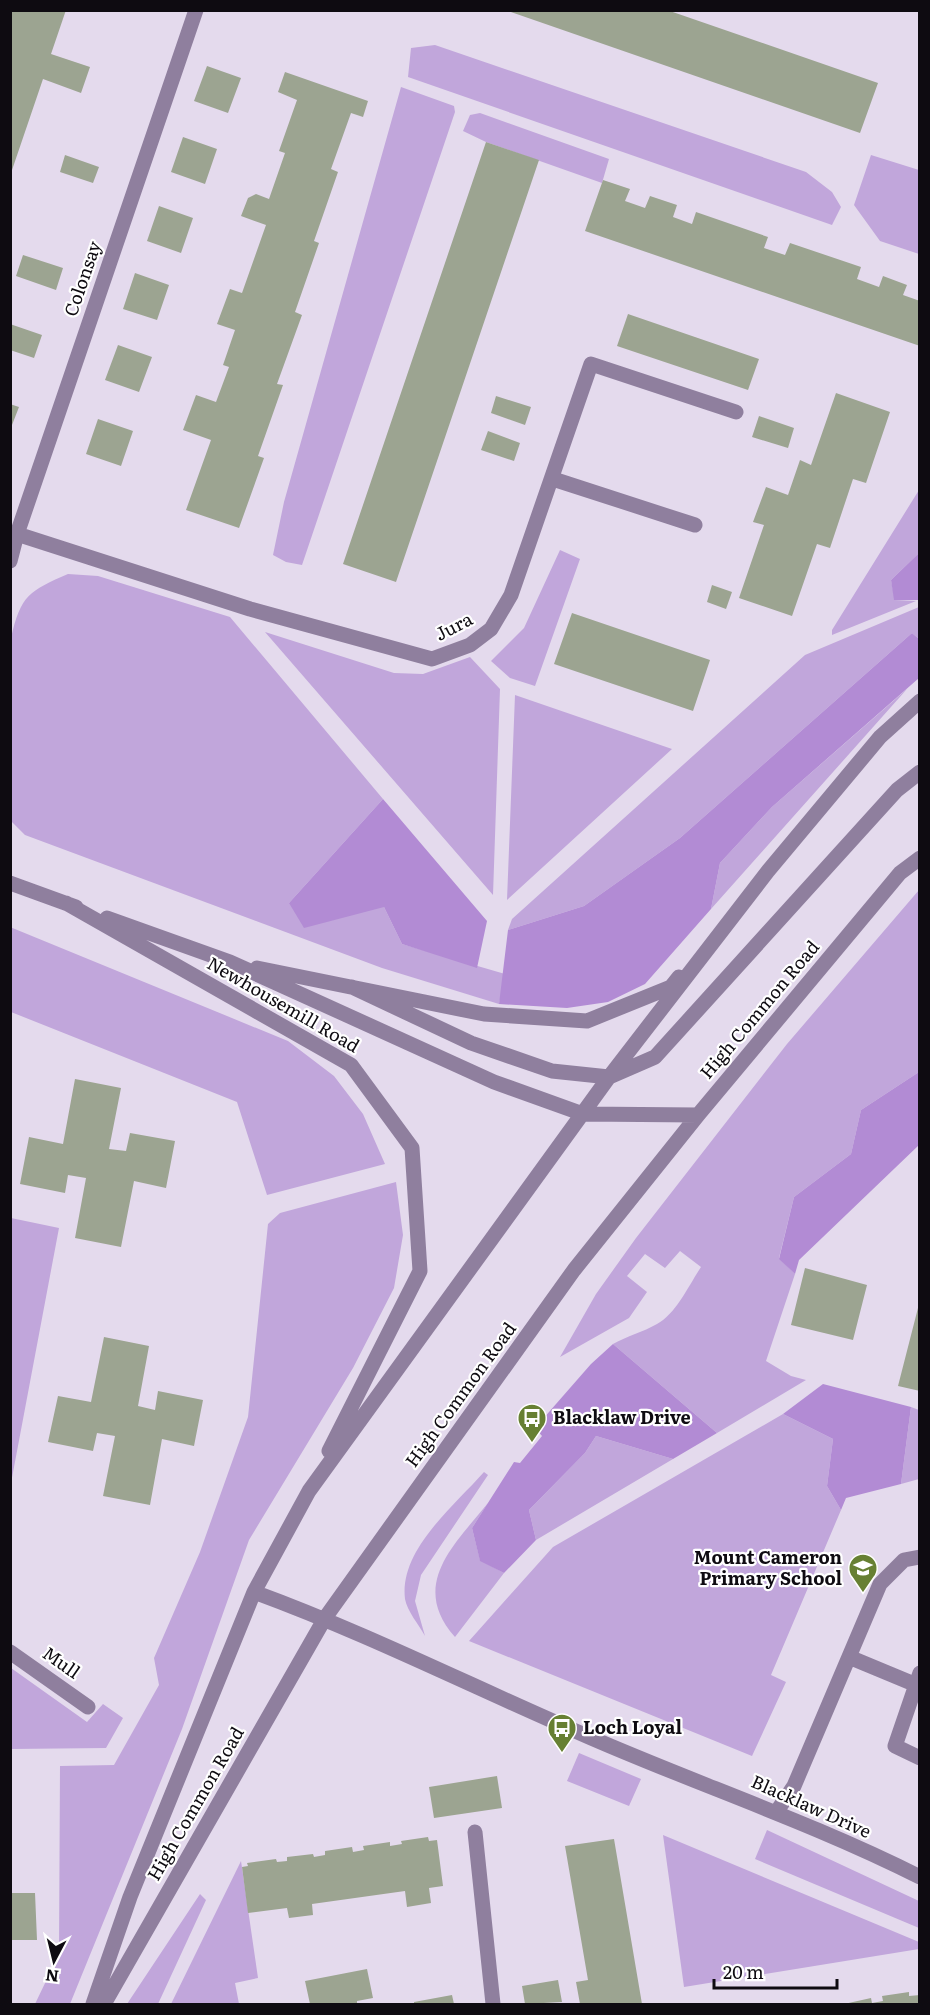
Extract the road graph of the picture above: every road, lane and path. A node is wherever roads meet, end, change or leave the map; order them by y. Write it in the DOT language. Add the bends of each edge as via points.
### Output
graph roads {
  1 [pos="196,10"];
  2 [pos="736,412"];
  3 [pos="553,479"];
  4 [pos="695,525"];
  5 [pos="17,534"];
  6 [pos="10,561"];
  7 [pos="920,701"];
  8 [pos="920,772"];
  9 [pos="920,858"];
  10 [pos="768,871"];
  11 [pos="10,883"];
  12 [pos="66,903"];
  13 [pos="230,962"];
  14 [pos="352,987"];
  15 [pos="609,1077"];
  16 [pos="583,1114"];
  17 [pos="698,1115"];
  18 [pos="309,1491"];
  19 [pos="920,1557"];
  20 [pos="254,1592"];
  21 [pos="325,1618"];
  22 [pos="10,1652"];
  23 [pos="849,1657"];
  24 [pos="917,1678"];
  25 [pos="88,1707"];
  26 [pos="920,1758"];
  27 [pos="777,1811"];
  28 [pos="475,1832"];
  29 [pos="920,1877"];
  30 [pos="93,2004"];
  31 [pos="104,2004"];
  32 [pos="493,2004"];
  1 -- 5 [label="street, Colonsay"];
  2 -- 3 [label="street, Jura" via="591,364"];
  3 -- 4 [label="street"];
  3 -- 5 [label="street, Jura" via="511,595 491,629 470,645 432,659 250,609"];
  5 -- 6 [label="street, Colonsay"];
  7 -- 10 [label="street, High Common Road" via="880,737"];
  8 -- 15 [label="street" via="897,790 655,1057"];
  9 -- 17 [label="street, High Common Road" via="900,873"];
  10 -- 14 [label="street, Newhousemill Road" via="671,987 586,1021 484,1014"];
  10 -- 15 [label="street, High Common Road"];
  11 -- 12 [label="street, Newhousemill Road"];
  12 -- 13 [label="street, Newhousemill Road"];
  12 -- 18 [label="street, Newhousemill Road" via="351,1065 412,1148 420,1271"];
  13 -- 14 [label="street, Newhousemill Road"];
  13 -- 16 [label="street, Newhousemill Road" via="494,1082"];
  14 -- 15 [label="street, Newhousemill Road" via="471,1043 552,1071"];
  15 -- 16 [label="street, High Common Road"];
  16 -- 17 [label="street, Newhousemill Road"];
  16 -- 18 [label="street, High Common Road"];
  17 -- 21 [label="street, High Common Road" via="574,1270"];
  18 -- 20 [label="street, High Common Road"];
  19 -- 23 [label="street" via="904,1560 880,1584"];
  20 -- 21 [label="street, Blacklaw Drive"];
  20 -- 30 [label="street, High Common Road" via="130,1897"];
  21 -- 27 [label="street, Blacklaw Drive" via="582,1734"];
  21 -- 31 [label="street, High Common Road"];
  22 -- 25 [label="street, Mull"];
  23 -- 24 [label="street"];
  23 -- 27 [label="street" via="794,1786"];
  24 -- 26 [label="street" via="895,1746"];
  27 -- 29 [label="street, Blacklaw Drive"];
  28 -- 32 [label="street"];
}
